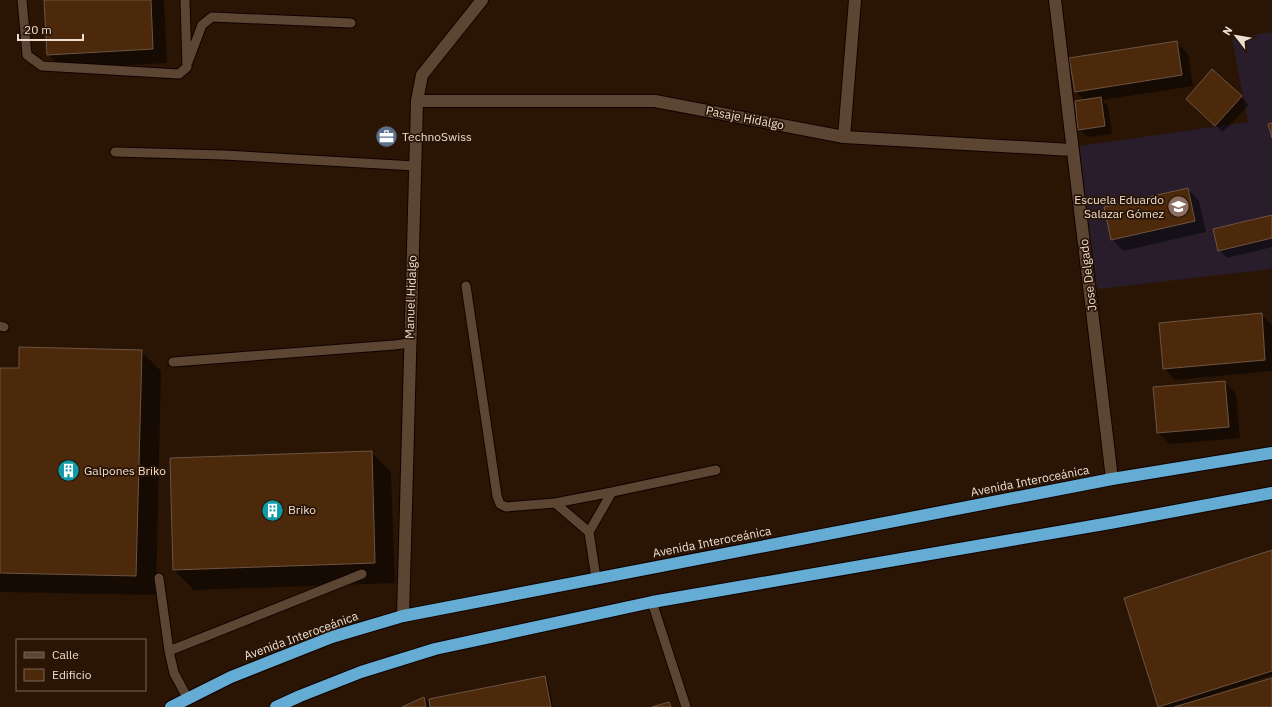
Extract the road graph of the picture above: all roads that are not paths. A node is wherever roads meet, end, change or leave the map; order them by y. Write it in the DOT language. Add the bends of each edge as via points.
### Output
graph roads {
  1 [pos="22,0"];
  2 [pos="185,0"];
  3 [pos="482,0"];
  4 [pos="855,0"];
  5 [pos="1055,0"];
  6 [pos="351,24"];
  7 [pos="186,67"];
  8 [pos="417,101"];
  9 [pos="844,137"];
  10 [pos="1072,150"];
  11 [pos="115,152"];
  12 [pos="415,166"];
  13 [pos="466,286"];
  14 [pos="410,343"];
  15 [pos="174,362"];
  16 [pos="1272,453"];
  17 [pos="716,470"];
  18 [pos="1112,479"];
  19 [pos="612,492"];
  20 [pos="1272,493"];
  21 [pos="555,503"];
  22 [pos="589,532"];
  23 [pos="362,574"];
  24 [pos="159,578"];
  25 [pos="596,578"];
  26 [pos="652,602"];
  27 [pos="403,616"];
  28 [pos="169,650"];
  29 [pos="188,699"];
  30 [pos="171,707"];
  31 [pos="276,707"];
  32 [pos="686,707"];
  1 -- 7 [label="lane" via="27,55 42,66 179,74"];
  2 -- 7 [label="lane"];
  3 -- 8 [label="street, Manuel Hidalgo" via="422,75"];
  4 -- 9 [label="street"];
  5 -- 10 [label="street, Jose Delgado"];
  6 -- 7 [label="lane" via="212,17 202,25"];
  8 -- 9 [label="street, Pasaje Hidalgo" via="655,101"];
  8 -- 12 [label="street, Manuel Hidalgo"];
  9 -- 10 [label="street, Pasaje Hidalgo"];
  10 -- 18 [label="street, Jose Delgado"];
  11 -- 12 [label="lane" via="224,155"];
  12 -- 14 [label="street, Manuel Hidalgo"];
  13 -- 21 [label="lane" via="500,504 506,507"];
  14 -- 15 [label="lane"];
  14 -- 27 [label="street, Manuel Hidalgo"];
  16 -- 18 [label="highway, Avenida Interoceánica"];
  17 -- 19 [label="lane"];
  18 -- 25 [label="highway, Avenida Interoceánica"];
  19 -- 21 [label="lane"];
  19 -- 22 [label="lane"];
  20 -- 26 [label="highway"];
  21 -- 22 [label="lane"];
  22 -- 25 [label="lane"];
  23 -- 28 [label="lane"];
  24 -- 28 [label="lane"];
  25 -- 27 [label="highway, Avenida Interoceánica"];
  26 -- 31 [label="highway" via="435,649 361,672"];
  26 -- 32 [label="lane"];
  27 -- 29 [label="highway, Avenida Interoceánica" via="332,637 231,677"];
  28 -- 29 [label="lane" via="174,673"];
  29 -- 30 [label="highway, Avenida Interoceánica"];
}
